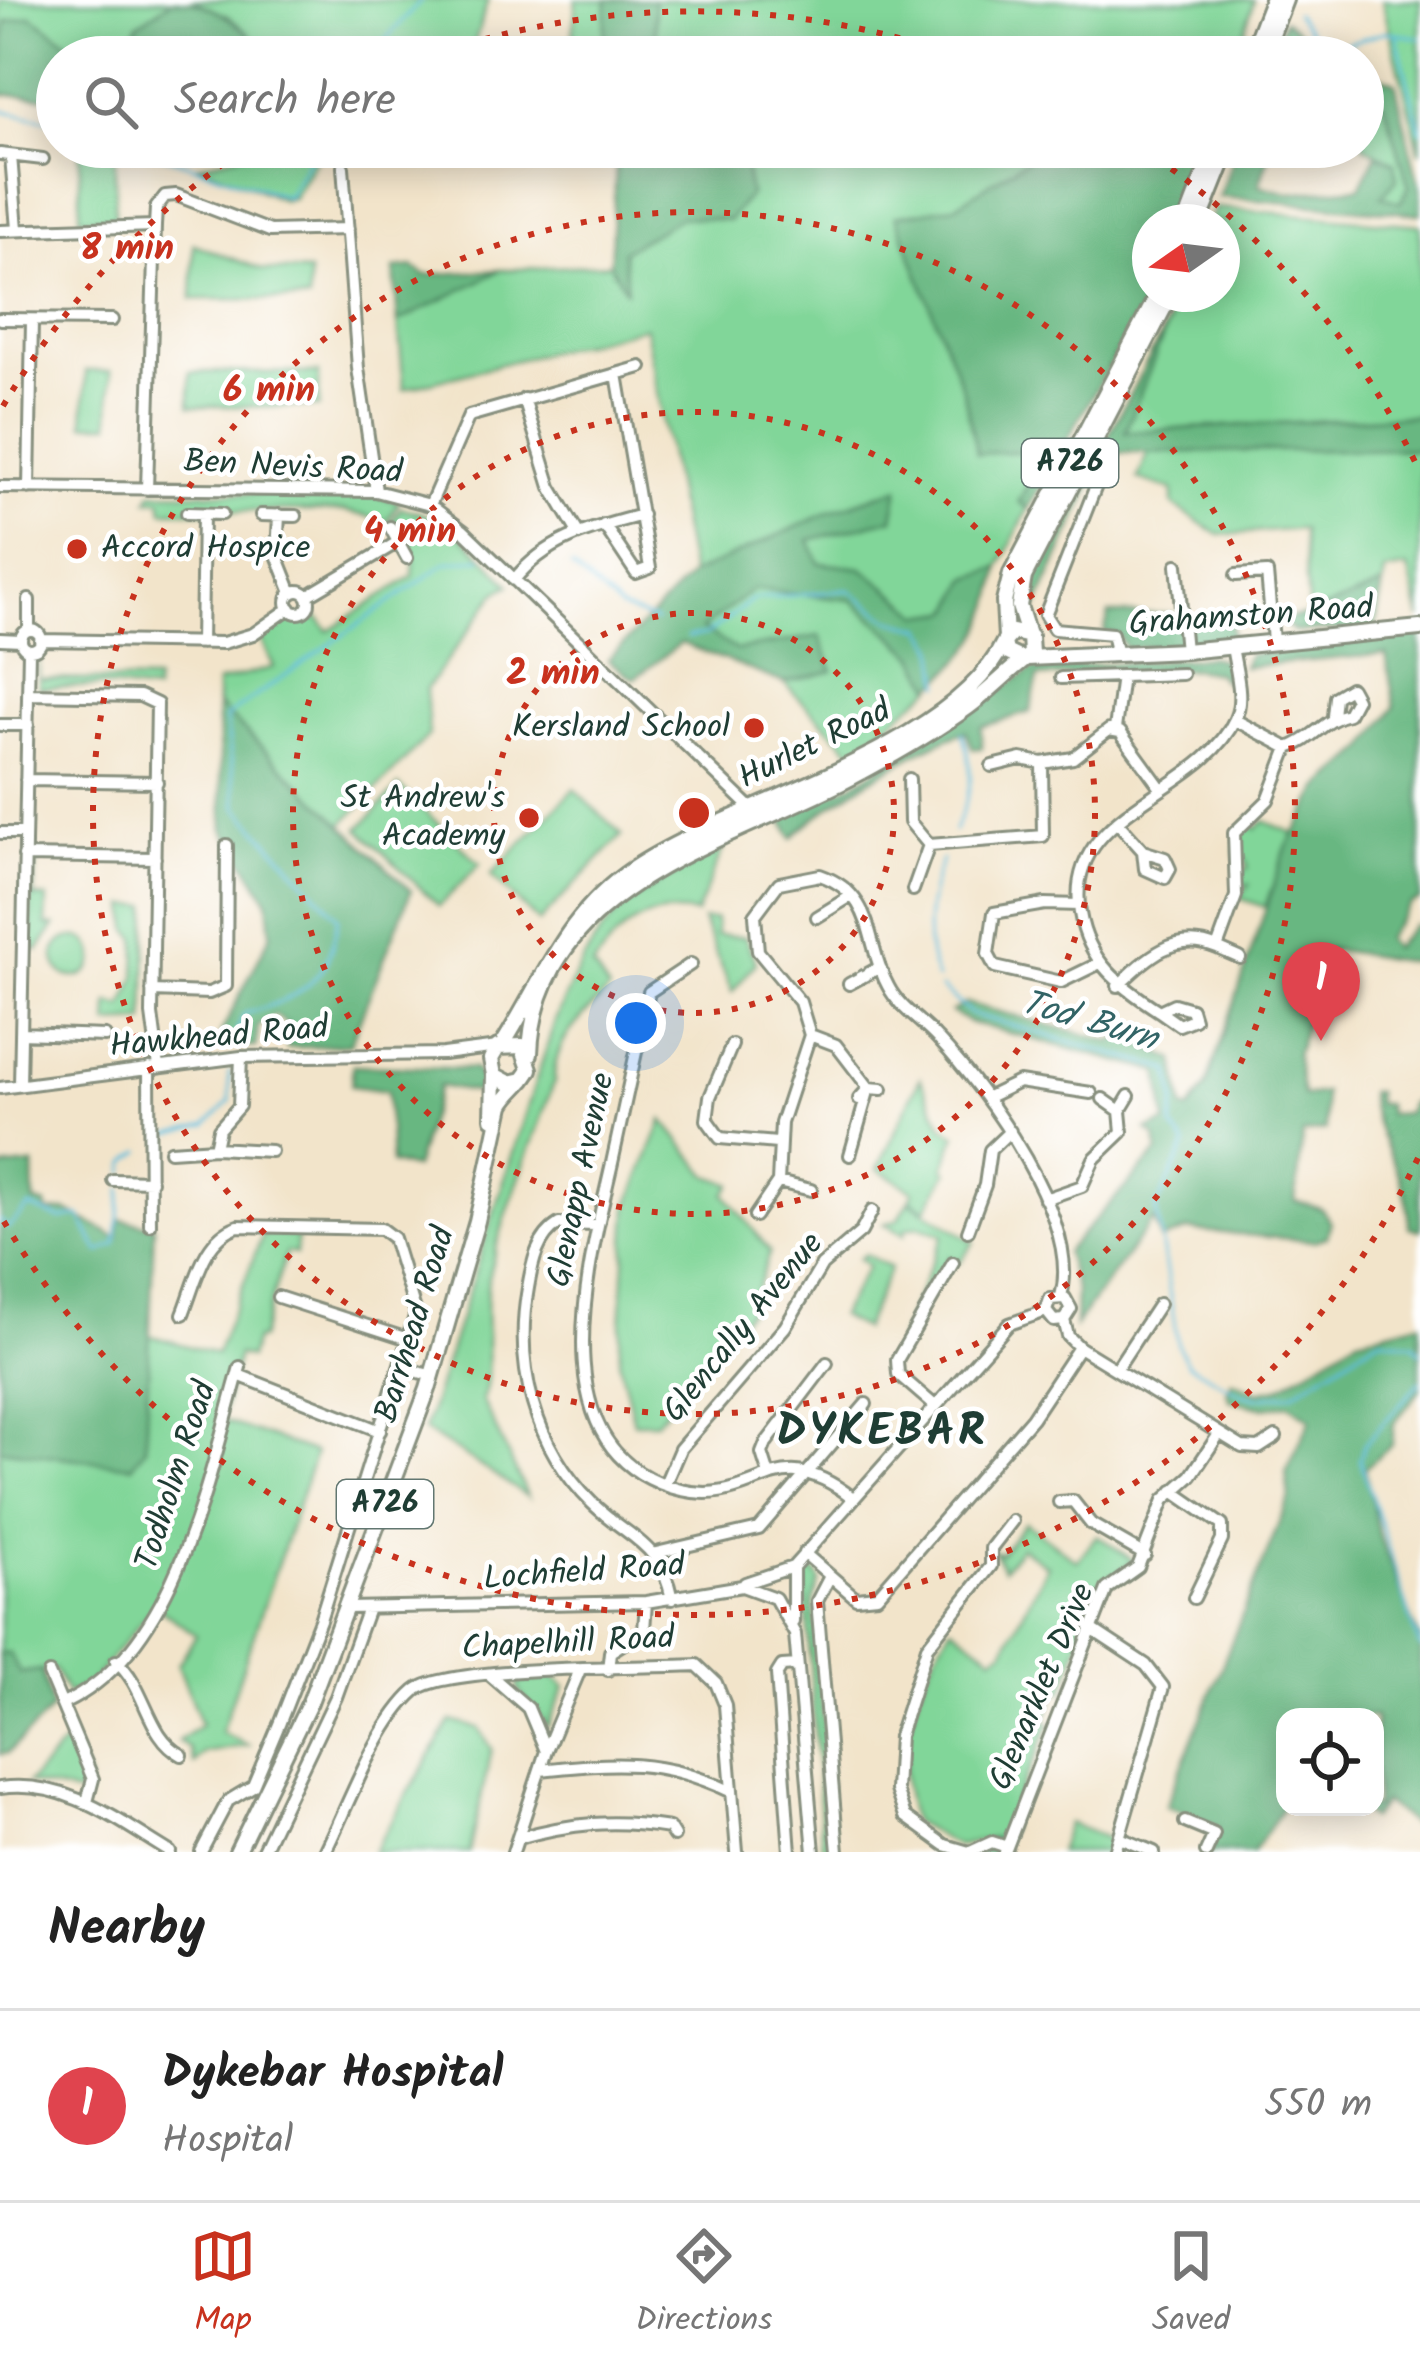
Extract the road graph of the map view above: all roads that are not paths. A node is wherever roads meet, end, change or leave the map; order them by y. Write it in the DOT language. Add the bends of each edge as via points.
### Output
graph roads {
  1 [pos="1272,0"];
  2 [pos="1285,0"];
  3 [pos="1258,36"];
  4 [pos="1271,36"];
  5 [pos="6,155"];
  6 [pos="36,158"];
  7 [pos="343,168"];
  8 [pos="1207,168"];
  9 [pos="1220,168"];
  10 [pos="1193,204"];
  11 [pos="1206,204"];
  12 [pos="155,226"];
  13 [pos="17,229"];
  14 [pos="347,229"];
  15 [pos="0,231"];
  16 [pos="1149,312"];
  17 [pos="1162,312"];
  18 [pos="0,319"];
  19 [pos="112,320"];
  20 [pos="32,321"];
  21 [pos="640,367"];
  22 [pos="617,374"];
  23 [pos="524,399"];
  24 [pos="1107,458"];
  25 [pos="0,487"];
  26 [pos="29,488"];
  27 [pos="147,489"];
  28 [pos="376,491"];
  29 [pos="430,505"];
  30 [pos="187,513"];
  31 [pos="202,514"];
  32 [pos="222,514"];
  33 [pos="261,515"];
  34 [pos="279,515"];
  35 [pos="296,515"];
  36 [pos="642,515"];
  37 [pos="604,525"];
  38 [pos="390,527"];
  39 [pos="577,532"];
  40 [pos="398,542"];
  41 [pos="407,558"];
  42 [pos="1177,565"];
  43 [pos="1236,575"];
  44 [pos="514,580"];
  45 [pos="292,593"];
  46 [pos="307,596"];
  47 [pos="29,600"];
  48 [pos="290,608"];
  49 [pos="1420,628"];
  50 [pos="1029,635"];
  51 [pos="0,640"];
  52 [pos="26,640"];
  53 [pos="1005,640"];
  54 [pos="1273,641"];
  55 [pos="201,643"];
  56 [pos="1232,646"];
  57 [pos="1185,651"];
  58 [pos="1117,655"];
  59 [pos="1086,657"];
  60 [pos="1025,659"];
  61 [pos="1182,674"];
  62 [pos="1163,675"];
  63 [pos="1122,676"];
  64 [pos="1061,678"];
  65 [pos="1163,689"];
  66 [pos="28,694"];
  67 [pos="1334,716"];
  68 [pos="1235,720"];
  69 [pos="0,724"];
  70 [pos="28,725"];
  71 [pos="1114,729"];
  72 [pos="1288,748"];
  73 [pos="1042,763"];
  74 [pos="992,766"];
  75 [pos="909,779"];
  76 [pos="26,780"];
  77 [pos="157,782"];
  78 [pos="1160,787"];
  79 [pos="752,808"];
  80 [pos="1117,822"];
  81 [pos="0,832"];
  82 [pos="24,833"];
  83 [pos="227,845"];
  84 [pos="929,845"];
  85 [pos="1142,851"];
  86 [pos="24,856"];
  87 [pos="155,858"];
  88 [pos="913,890"];
  89 [pos="851,896"];
  90 [pos="1078,905"];
  91 [pos="817,917"];
  92 [pos="1217,948"];
  93 [pos="1240,958"];
  94 [pos="1100,963"];
  95 [pos="692,964"];
  96 [pos="880,967"];
  97 [pos="849,984"];
  98 [pos="1118,986"];
  99 [pos="152,991"];
  100 [pos="1159,1010"];
  101 [pos="21,1033"];
  102 [pos="810,1035"];
  103 [pos="105,1036"];
  104 [pos="732,1045"];
  105 [pos="500,1046"];
  106 [pos="443,1054"];
  107 [pos="530,1056"];
  108 [pos="709,1056"];
  109 [pos="241,1057"];
  110 [pos="723,1061"];
  111 [pos="154,1067"];
  112 [pos="493,1072"];
  113 [pos="523,1080"];
  114 [pos="20,1085"];
  115 [pos="0,1088"];
  116 [pos="876,1089"];
  117 [pos="1090,1093"];
  118 [pos="1129,1096"];
  119 [pos="988,1097"];
  120 [pos="859,1099"];
  121 [pos="1103,1099"];
  122 [pos="1120,1111"];
  123 [pos="1010,1131"];
  124 [pos="492,1142"];
  125 [pos="778,1143"];
  126 [pos="215,1148"];
  127 [pos="170,1150"];
  128 [pos="271,1151"];
  129 [pos="850,1155"];
  130 [pos="113,1180"];
  131 [pos="151,1180"];
  132 [pos="778,1182"];
  133 [pos="811,1190"];
  134 [pos="1045,1198"];
  135 [pos="872,1211"];
  136 [pos="755,1216"];
  137 [pos="150,1225"];
  138 [pos="596,1225"];
  139 [pos="968,1231"];
  140 [pos="953,1263"];
  141 [pos="1061,1296"];
  142 [pos="278,1297"];
  143 [pos="1160,1304"];
  144 [pos="1046,1311"];
  145 [pos="183,1314"];
  146 [pos="1064,1320"];
  147 [pos="409,1339"];
  148 [pos="1079,1347"];
  149 [pos="826,1363"];
  150 [pos="400,1366"];
  151 [pos="1117,1368"];
  152 [pos="433,1376"];
  153 [pos="866,1404"];
  154 [pos="935,1406"];
  155 [pos="380,1430"];
  156 [pos="1219,1434"];
  157 [pos="1276,1437"];
  158 [pos="810,1470"];
  159 [pos="769,1475"];
  160 [pos="665,1484"];
  161 [pos="1081,1488"];
  162 [pos="1173,1491"];
  163 [pos="853,1498"];
  164 [pos="1012,1521"];
  165 [pos="656,1553"];
  166 [pos="804,1553"];
  167 [pos="1145,1555"];
  168 [pos="793,1567"];
  169 [pos="830,1576"];
  170 [pos="730,1587"];
  171 [pos="1194,1598"];
  172 [pos="672,1599"];
  173 [pos="646,1602"];
  174 [pos="348,1608"];
  175 [pos="367,1611"];
  176 [pos="793,1622"];
  177 [pos="1090,1628"];
  178 [pos="116,1660"];
  179 [pos="797,1665"];
  180 [pos="608,1670"];
  181 [pos="579,1672"];
  182 [pos="49,1674"];
  183 [pos="490,1675"];
  184 [pos="65,1703"];
  185 [pos="546,1751"];
  186 [pos="182,1755"];
  187 [pos="541,1770"];
  188 [pos="0,1788"];
  189 [pos="730,1791"];
  190 [pos="87,1802"];
  191 [pos="1185,1822"];
  192 [pos="674,1828"];
  193 [pos="518,1838"];
  194 [pos="1120,1838"];
  195 [pos="944,1849"];
  196 [pos="1006,1850"];
  197 [pos="170,1852"];
  198 [pos="201,1852"];
  199 [pos="237,1852"];
  200 [pos="262,1852"];
  201 [pos="325,1852"];
  202 [pos="513,1852"];
  203 [pos="737,1852"];
  204 [pos="790,1852"];
  205 [pos="814,1852"];
  206 [pos="838,1852"];
  207 [pos="969,1852"];
  208 [pos="1115,1852"];
  209 [pos="1154,1852"];
  210 [pos="1206,1852"];
  1 -- 3 [label="main road"];
  2 -- 4 [label="main road"];
  5 -- 6 [label="street"];
  5 -- 13 [label="street"];
  7 -- 14 [label="street"];
  8 -- 10 [label="main road"];
  9 -- 11 [label="main road"];
  12 -- 13 [label="street"];
  12 -- 14 [label="street" via="156,208 176,195 270,231"];
  12 -- 27 [label="street"];
  13 -- 15 [label="street"];
  14 -- 28 [label="street"];
  16 -- 53 [label="main road, A726" via="1011,574"];
  17 -- 50 [label="main road, A726" via="1024,577 1019,606"];
  18 -- 20 [label="street"];
  19 -- 20 [label="street"];
  20 -- 26 [label="street"];
  21 -- 22 [label="street"];
  22 -- 23 [label="street"];
  22 -- 36 [label="street"];
  23 -- 29 [label="street" via="469,416"];
  23 -- 39 [label="street" via="551,488"];
  24 -- 58 [label="street" via="1045,615 1054,629 1112,634"];
  25 -- 26 [label="street, Ben Nevis Road"];
  26 -- 27 [label="street, Ben Nevis Road"];
  27 -- 28 [label="street, Ben Nevis Road"];
  28 -- 29 [label="street, Ben Nevis Road"];
  29 -- 44 [label="street, Ben Nevis Road"];
  30 -- 31 [label="street"];
  31 -- 32 [label="street"];
  31 -- 55 [label="street"];
  33 -- 34 [label="street"];
  34 -- 35 [label="street"];
  34 -- 45 [label="street" via="277,555"];
  36 -- 37 [label="street"];
  36 -- 37 [label="street" via="651,559 644,573"];
  37 -- 39 [label="street"];
  38 -- 40 [label="street"];
  39 -- 44 [label="street"];
  40 -- 41 [label="street"];
  40 -- 46 [label="street"];
  42 -- 57 [label="street"];
  43 -- 54 [label="street" via="1267,573"];
  44 -- 79 [label="street, Ben Nevis Road"];
  45 -- 46 [label="street"];
  45 -- 48 [label="street"];
  46 -- 48 [label="street" via="304,611"];
  47 -- 52 [label="street"];
  48 -- 55 [label="street" via="236,641"];
  49 -- 54 [label="main road, Grahamston Road"];
  50 -- 53 [label="main road" via="1018,631"];
  50 -- 59 [label="main road, Grahamston Road"];
  50 -- 60 [label="main road" via="1033,650"];
  51 -- 52 [label="street"];
  52 -- 55 [label="street"];
  52 -- 66 [label="street"];
  53 -- 60 [label="main road" via="1009,656"];
  53 -- 79 [label="main road, Hurlet Road" via="972,689 863,757"];
  54 -- 56 [label="main road, Grahamston Road"];
  56 -- 57 [label="main road, Grahamston Road"];
  56 -- 68 [label="street"];
  57 -- 58 [label="main road, Grahamston Road"];
  58 -- 59 [label="main road, Grahamston Road"];
  59 -- 60 [label="main road, Grahamston Road"];
  60 -- 107 [label="main road, Hurlet Road" via="970,706 872,766 695,848 619,895 578,935 549,980 531,1023"];
  61 -- 62 [label="street"];
  62 -- 63 [label="street"];
  62 -- 65 [label="street"];
  63 -- 64 [label="street"];
  63 -- 71 [label="street"];
  66 -- 70 [label="street"];
  66 -- 77 [label="street" via="153,698"];
  67 -- 72 [label="street" via="1311,741"];
  68 -- 72 [label="street"];
  68 -- 78 [label="street" via="1217,746"];
  69 -- 70 [label="street"];
  70 -- 76 [label="street"];
  71 -- 73 [label="street" via="1072,758"];
  71 -- 78 [label="street"];
  72 -- 92 [label="street" via="1268,800 1234,833 1236,896"];
  73 -- 74 [label="street" via="1005,759"];
  73 -- 84 [label="street" via="1043,836"];
  75 -- 84 [label="street" via="903,798 910,822"];
  76 -- 77 [label="street"];
  76 -- 82 [label="street"];
  77 -- 87 [label="street"];
  78 -- 80 [label="street"];
  79 -- 105 [label="main road, Hurlet Road" via="652,857 604,891 555,947"];
  80 -- 85 [label="street"];
  80 -- 90 [label="street" via="1088,853"];
  81 -- 82 [label="street"];
  82 -- 86 [label="street"];
  83 -- 99 [label="street" via="226,986"];
  84 -- 88 [label="street"];
  86 -- 87 [label="street"];
  86 -- 101 [label="street"];
  87 -- 99 [label="street"];
  89 -- 91 [label="street"];
  89 -- 96 [label="street" via="874,929"];
  89 -- 102 [label="street" via="830,879 797,877 779,883 755,915 758,951 800,1002"];
  90 -- 94 [label="street"];
  90 -- 94 [label="street" via="994,914 988,955 994,968 1054,982"];
  92 -- 93 [label="street"];
  92 -- 98 [label="street" via="1172,944"];
  94 -- 98 [label="street"];
  95 -- 138 [label="street, Glenapp Avenue" via="649,992"];
  96 -- 97 [label="street"];
  96 -- 119 [label="street" via="900,1004"];
  98 -- 100 [label="street"];
  99 -- 111 [label="street"];
  101 -- 103 [label="street"];
  101 -- 114 [label="street"];
  102 -- 116 [label="street" via="836,1045"];
  102 -- 125 [label="street"];
  104 -- 110 [label="street"];
  105 -- 106 [label="street, Hawkhead Road"];
  105 -- 107 [label="main road" via="522,1046"];
  105 -- 112 [label="main road"];
  106 -- 109 [label="street, Hawkhead Road"];
  106 -- 112 [label="street, Hawkhead Road"];
  107 -- 113 [label="main road"];
  108 -- 110 [label="street"];
  109 -- 111 [label="street, Hawkhead Road"];
  109 -- 126 [label="street" via="239,1106"];
  110 -- 125 [label="street" via="708,1110 712,1130 735,1142"];
  111 -- 114 [label="street, Hawkhead Road"];
  111 -- 131 [label="street"];
  112 -- 113 [label="main road" via="509,1083"];
  112 -- 124 [label="main road, Barrhead Road / A726"];
  113 -- 124 [label="main road, Barrhead Road / A726" via="502,1105"];
  114 -- 115 [label="street, Hawkhead Road"];
  116 -- 120 [label="street"];
  116 -- 129 [label="street"];
  117 -- 119 [label="street" via="1019,1082"];
  118 -- 122 [label="street"];
  119 -- 123 [label="street"];
  121 -- 122 [label="street"];
  122 -- 134 [label="street" via="1122,1132 1094,1159 1082,1186"];
  123 -- 134 [label="street"];
  123 -- 139 [label="street" via="989,1150 986,1186"];
  124 -- 152 [label="main road, Barrhead Road / A726"];
  125 -- 132 [label="street"];
  126 -- 127 [label="street"];
  126 -- 128 [label="street"];
  130 -- 131 [label="street"];
  131 -- 137 [label="street"];
  132 -- 133 [label="street"];
  132 -- 136 [label="street"];
  134 -- 141 [label="street" via="1062,1263"];
  135 -- 160 [label="street, Glencally Avenue" via="680,1449"];
  138 -- 160 [label="street, Glenapp Avenue" via="583,1311 590,1399 619,1457"];
  138 -- 165 [label="street" via="560,1224 539,1245 524,1310 526,1388 569,1475"];
  140 -- 154 [label="street" via="897,1360 898,1374"];
  141 -- 144 [label="street"];
  141 -- 146 [label="street" via="1071,1309"];
  142 -- 147 [label="street"];
  143 -- 151 [label="street"];
  144 -- 146 [label="street"];
  144 -- 154 [label="street" via="1018,1317"];
  145 -- 147 [label="street" via="222,1232 381,1229 393,1238 410,1288 416,1312"];
  146 -- 148 [label="street"];
  147 -- 150 [label="street"];
  148 -- 151 [label="street"];
  148 -- 169 [label="street" via="1032,1418 880,1593 860,1600"];
  149 -- 159 [label="street" via="766,1443"];
  150 -- 152 [label="street"];
  150 -- 155 [label="street"];
  151 -- 156 [label="street"];
  152 -- 174 [label="main road, Barrhead Road / A726"];
  153 -- 158 [label="street"];
  154 -- 163 [label="street"];
  155 -- 178 [label="street, Todholm Road" via="239,1371 179,1572"];
  155 -- 198 [label="street" via="264,1763 248,1794 228,1801"];
  156 -- 157 [label="street" via="1248,1448"];
  156 -- 162 [label="street, Glenarklet Drive"];
  158 -- 159 [label="street, Glenapp Avenue"];
  158 -- 163 [label="street"];
  158 -- 165 [label="street" via="759,1529"];
  159 -- 160 [label="street, Glenapp Avenue" via="707,1492"];
  161 -- 167 [label="street" via="1066,1502"];
  162 -- 167 [label="street, Glenarklet Drive"];
  162 -- 171 [label="street" via="1222,1525"];
  163 -- 166 [label="street"];
  164 -- 195 [label="street" via="991,1548 991,1566 933,1636 901,1723 899,1806"];
  165 -- 172 [label="street"];
  166 -- 168 [label="street"];
  166 -- 169 [label="street"];
  167 -- 177 [label="street, Glenarklet Drive" via="1107,1589"];
  168 -- 170 [label="street"];
  168 -- 176 [label="street"];
  169 -- 206 [label="street" via="818,1601"];
  170 -- 172 [label="street, Lochfield Road"];
  170 -- 176 [label="street, Lochfield Road" via="764,1592"];
  172 -- 173 [label="street, Lochfield Road"];
  173 -- 175 [label="street, Lochfield Road"];
  173 -- 180 [label="street" via="644,1630 610,1652"];
  174 -- 175 [label="street, Lochfield Road"];
  174 -- 199 [label="main road, Barrhead Road / A726"];
  175 -- 200 [label="street"];
  176 -- 179 [label="street"];
  177 -- 194 [label="street" via="1146,1665 1162,1687"];
  177 -- 196 [label="street, Glenarklet Drive"];
  178 -- 184 [label="street, Todholm Road"];
  178 -- 186 [label="street" via="133,1676 164,1744"];
  179 -- 204 [label="street" via="778,1674"];
  179 -- 205 [label="street"];
  180 -- 181 [label="street, Chapelhill Road"];
  180 -- 189 [label="street, Chapelhill Road" via="698,1665 725,1705"];
  181 -- 183 [label="street, Chapelhill Road"];
  181 -- 185 [label="street"];
  182 -- 184 [label="street"];
  183 -- 185 [label="street" via="528,1708"];
  183 -- 201 [label="street, Chapelhill Road" via="446,1676 417,1688 396,1712"];
  184 -- 190 [label="street" via="93,1779"];
  185 -- 187 [label="street"];
  187 -- 189 [label="street" via="637,1762"];
  187 -- 193 [label="street"];
  188 -- 190 [label="street" via="32,1787"];
  189 -- 203 [label="street"];
  190 -- 197 [label="street"];
  191 -- 210 [label="street" via="1214,1834"];
  192 -- 193 [label="street" via="591,1821"];
  193 -- 202 [label="street"];
  194 -- 208 [label="street"];
  194 -- 209 [label="street"];
  195 -- 207 [label="street"];
  196 -- 207 [label="street" via="992,1842"];
}
